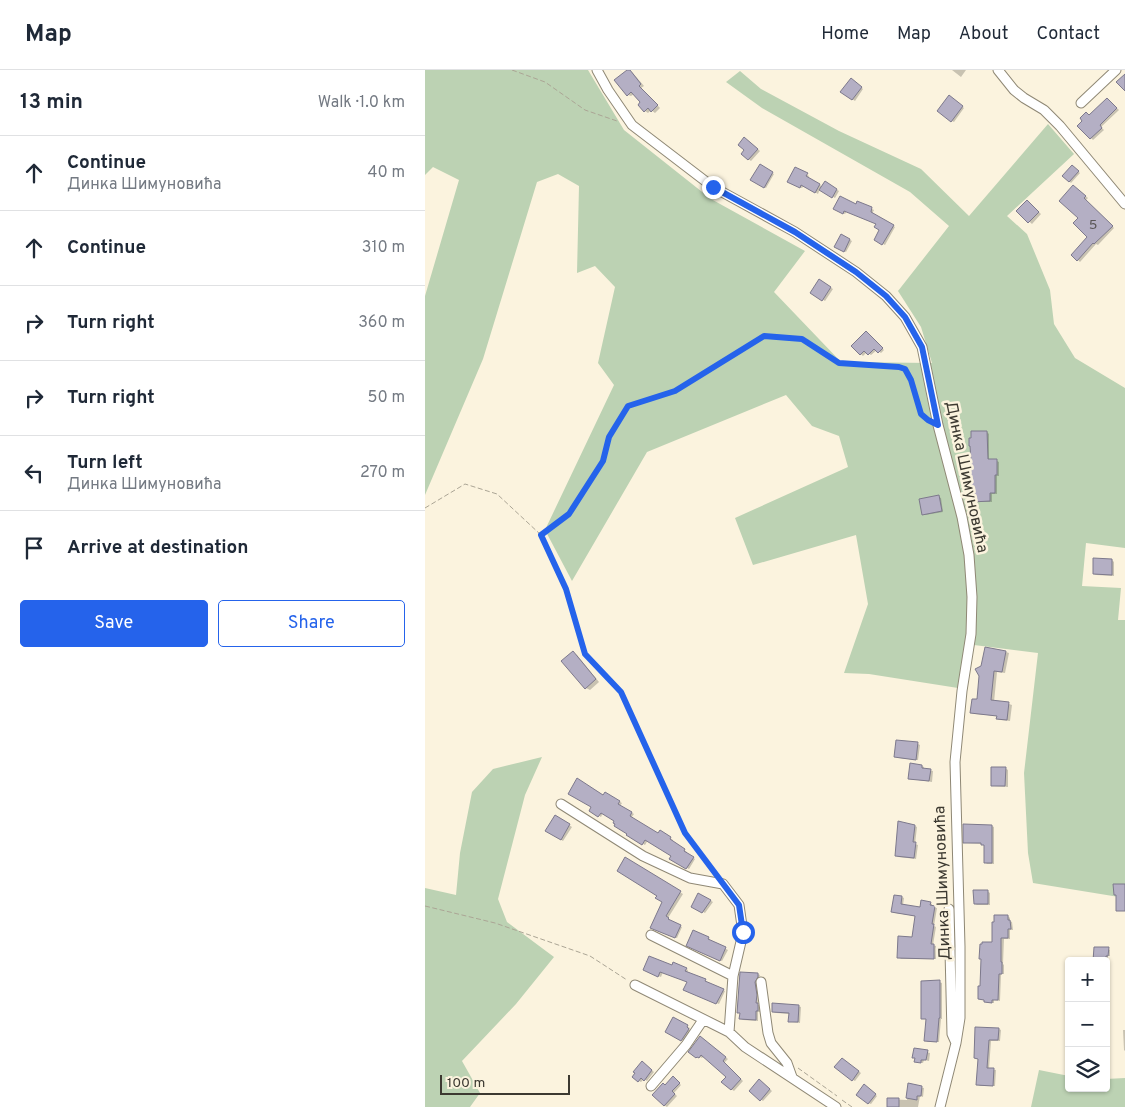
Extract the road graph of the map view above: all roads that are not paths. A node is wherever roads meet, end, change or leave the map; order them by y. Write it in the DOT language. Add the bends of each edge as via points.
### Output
graph roads {
  1 [pos="597,70"];
  2 [pos="998,70"];
  3 [pos="1116,70"];
  4 [pos="1081,103"];
  5 [pos="1125,204"];
  6 [pos="561,804"];
  7 [pos="949,909"];
  8 [pos="651,935"];
  9 [pos="733,976"];
  10 [pos="761,982"];
  11 [pos="635,985"];
  12 [pos="703,1020"];
  13 [pos="729,1032"];
  14 [pos="956,1043"];
  15 [pos="792,1078"];
  16 [pos="651,1086"];
  17 [pos="835,1107"];
  18 [pos="941,1107"];
  1 -- 14 [label="street, Динка Шимуновића" via="632,125 713,187 795,232 856,272 886,296 905,317 922,347 962,517 972,597 971,634 955,762 961,988"];
  2 -- 5 [label="street" via="1015,90 1060,126"];
  3 -- 4 [label="street"];
  6 -- 9 [label="street" via="643,856 690,878 723,884 739,905 743,932"];
  7 -- 14 [label="street" via="952,1034"];
  8 -- 9 [label="street"];
  9 -- 13 [label="street"];
  10 -- 15 [label="street" via="771,1043 787,1063"];
  11 -- 12 [label="street"];
  12 -- 13 [label="street"];
  12 -- 16 [label="street"];
  13 -- 15 [label="street" via="745,1047"];
  14 -- 18 [label="street, Динка Шимуновића"];
  15 -- 17 [label="street"];
}
